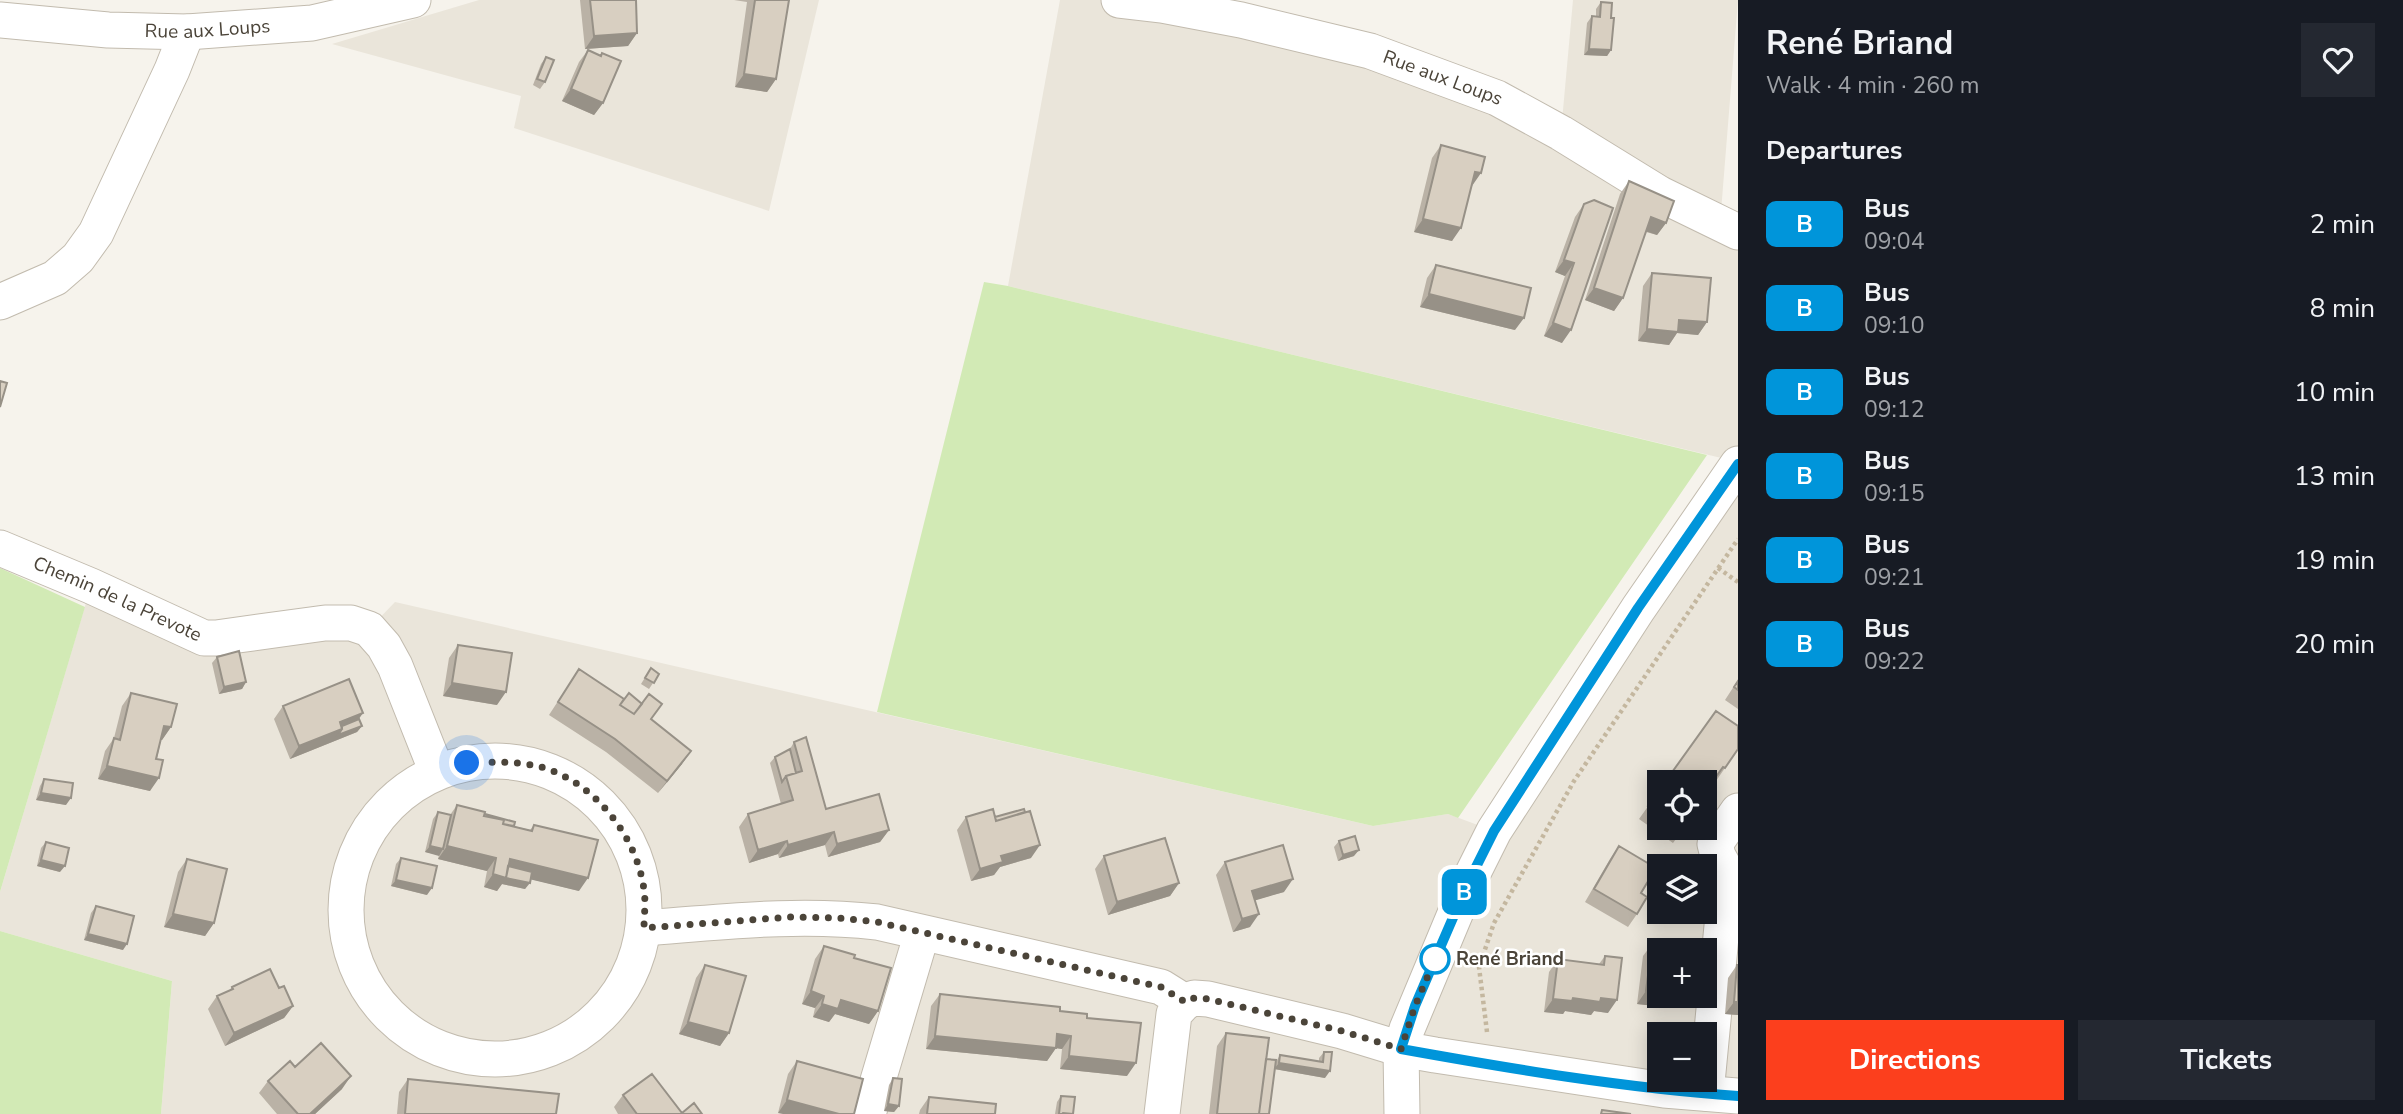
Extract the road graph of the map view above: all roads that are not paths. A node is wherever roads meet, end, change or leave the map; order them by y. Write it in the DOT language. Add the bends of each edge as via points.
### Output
graph roads {
  1 [pos="413,0"];
  2 [pos="1119,0"];
  3 [pos="0,20"];
  4 [pos="187,32"];
  5 [pos="1738,232"];
  6 [pos="0,302"];
  7 [pos="1738,464"];
  8 [pos="0,548"];
  9 [pos="437,772"];
  10 [pos="1738,811"];
  11 [pos="1735,881"];
  12 [pos="644,928"];
  13 [pos="922,933"];
  14 [pos="1185,1002"];
  15 [pos="1401,1049"];
  16 [pos="1722,1094"];
  17 [pos="868,1114"];
  18 [pos="1162,1114"];
  19 [pos="1402,1114"];
  1 -- 4 [label="street, Rue aux Loups" via="312,23"];
  2 -- 5 [label="street, Rue aux Loups" via="1241,20 1370,51 1497,98 1660,194"];
  3 -- 4 [label="street, Rue aux Loups"];
  4 -- 6 [label="street" via="96,233 55,278"];
  7 -- 15 [label="street" via="1638,608 1494,831 1431,969"];
  8 -- 9 [label="street, Chemin de la Prevote" via="204,638 326,623 351,622 369,629 395,666"];
  9 -- 12 [label="street" via="493,761 537,766 580,787 601,804 636,856 644,891"];
  9 -- 12 [label="street" via="382,813 363,839 350,870 344,909 359,973 401,1028 428,1045 488,1059 545,1051 571,1038 617,996 638,957"];
  10 -- 11 [label="street" via="1715,844"];
  11 -- 16 [label="street" via="1722,926"];
  12 -- 13 [label="street" via="790,917 877,922"];
  13 -- 14 [label="street" via="1161,987"];
  13 -- 17 [label="street"];
  14 -- 15 [label="street" via="1208,999"];
  14 -- 18 [label="street" via="1174,1014"];
  15 -- 16 [label="street" via="1664,1090"];
  15 -- 19 [label="street"];
}
